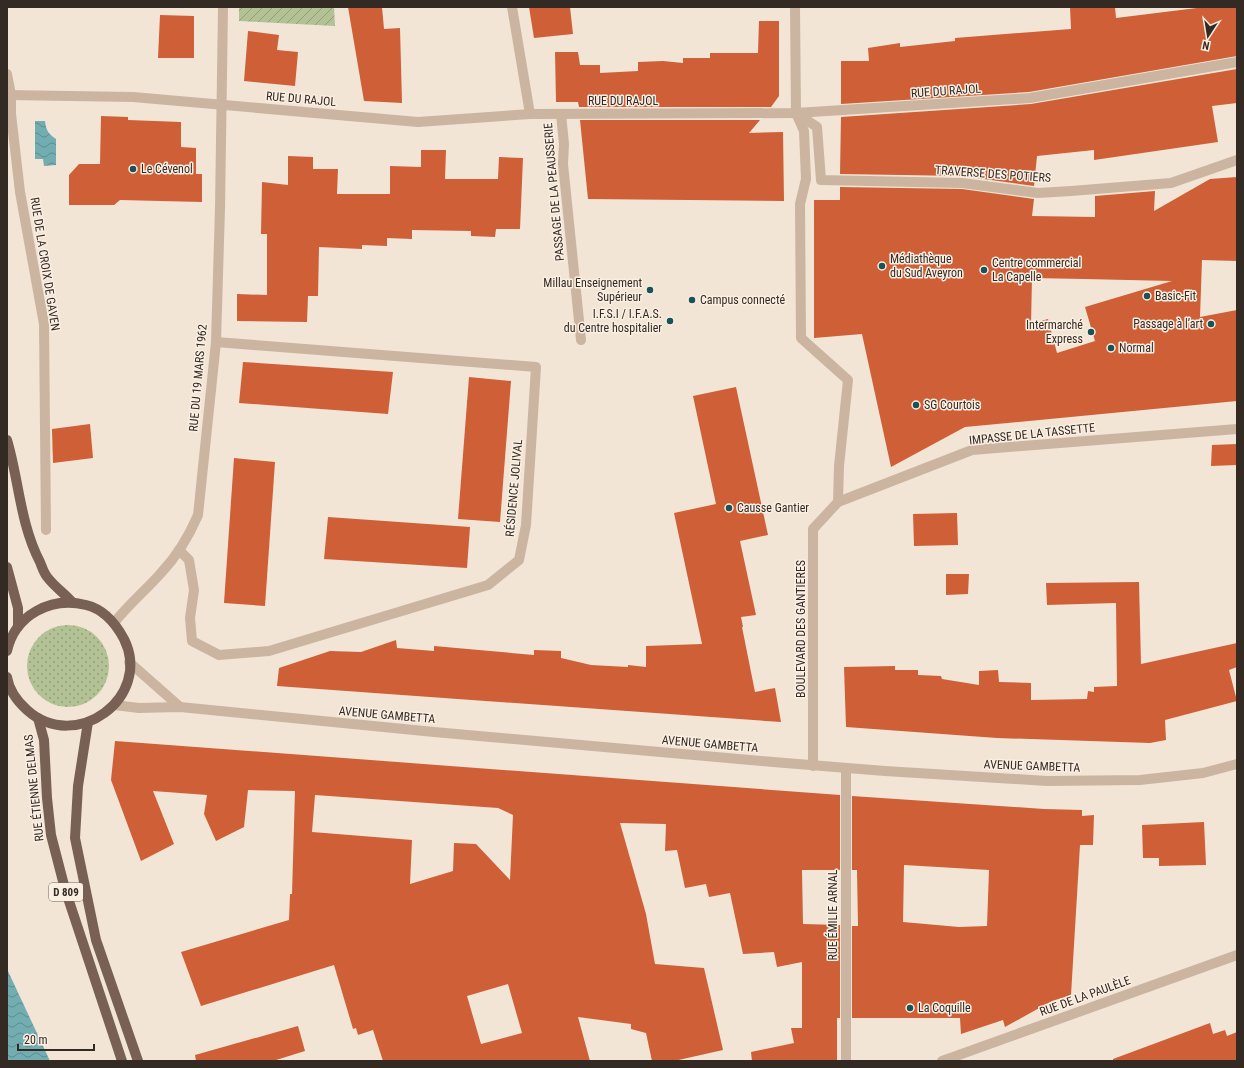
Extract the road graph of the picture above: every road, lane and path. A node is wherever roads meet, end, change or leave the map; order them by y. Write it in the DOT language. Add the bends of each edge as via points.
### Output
graph roads {
  1 [pos="223,7"];
  2 [pos="512,7"];
  3 [pos="795,7"];
  4 [pos="1237,62"];
  5 [pos="7,74"];
  6 [pos="9,95"];
  7 [pos="222,106"];
  8 [pos="796,113"];
  9 [pos="530,114"];
  10 [pos="561,114"];
  11 [pos="1237,160"];
  12 [pos="581,340"];
  13 [pos="216,342"];
  14 [pos="1237,429"];
  15 [pos="7,440"];
  16 [pos="838,502"];
  17 [pos="46,530"];
  18 [pos="179,550"];
  19 [pos="7,567"];
  20 [pos="72,602"];
  21 [pos="114,623"];
  22 [pos="18,627"];
  23 [pos="7,651"];
  24 [pos="129,662"];
  25 [pos="7,677"];
  26 [pos="114,705"];
  27 [pos="180,707"];
  28 [pos="38,718"];
  29 [pos="88,722"];
  30 [pos="1237,764"];
  31 [pos="814,766"];
  32 [pos="846,768"];
  33 [pos="1237,955"];
  34 [pos="122,1061"];
  35 [pos="138,1061"];
  36 [pos="846,1061"];
  37 [pos="942,1061"];
  1 -- 7 [label="street, RUE DU 19 MARS 1962"];
  2 -- 9 [label="street"];
  3 -- 8 [label="street"];
  4 -- 8 [label="street, RUE DU RAJOL" via="1030,98"];
  5 -- 6 [label="street, RUE DE LA CROIX DE GAVEN"];
  6 -- 7 [label="street, RUE DU RAJOL" via="133,97"];
  6 -- 17 [label="street, RUE DE LA CROIX DE GAVEN" via="20,192 44,324"];
  7 -- 9 [label="street, RUE DU RAJOL" via="418,122"];
  7 -- 13 [label="street, RUE DU 19 MARS 1962"];
  8 -- 10 [label="street, RUE DU RAJOL"];
  8 -- 11 [label="street, TRAVERSE DES POTIERS" via="817,127 821,180 962,183 1038,192 1071,191 1171,183"];
  8 -- 16 [label="street" via="804,131 806,179 800,204 801,338 848,380"];
  9 -- 10 [label="street, RUE DU RAJOL"];
  10 -- 12 [label="street, PASSAGE DE LA PEAUSSERIE" via="563,164"];
  13 -- 18 [label="street, RUE DU 19 MARS 1962" via="198,515"];
  13 -- 18 [label="street, RÉSIDENCE JOLIVAL" via="536,367 526,525 519,560 488,584 269,651 219,655 192,641 190,618 194,590 189,560"];
  14 -- 16 [label="street, IMPASSE DE LA TASSETTE" via="972,450"];
  15 -- 20 [label="main road" via="14,461 27,530 36,554 48,578"];
  16 -- 31 [label="street, BOULEVARD DES GANTIERES" via="814,530"];
  18 -- 21 [label="street, RUE DU 19 MARS 1962"];
  19 -- 22 [label="main road" via="18,608"];
  20 -- 21 [label="main road" via="88,605"];
  20 -- 22 [label="main road" via="48,605 31,614"];
  21 -- 24 [label="main road" via="125,641"];
  22 -- 23 [label="main road"];
  24 -- 26 [label="main road" via="126,685"];
  24 -- 27 [label="street"];
  25 -- 28 [label="main road" via="16,699"];
  26 -- 27 [label="street, AVENUE GAMBETTA" via="139,708"];
  26 -- 29 [label="main road"];
  27 -- 31 [label="street, AVENUE GAMBETTA" via="426,732"];
  28 -- 29 [label="main road" via="62,726"];
  28 -- 34 [label="main road, RUE ÉTIENNE DELMAS / D 809" via="44,740 51,834 65,889"];
  29 -- 35 [label="main road, D 809" via="78,786 75,838 96,940"];
  30 -- 32 [label="street, AVENUE GAMBETTA" via="1203,773 1140,780 1047,781"];
  31 -- 32 [label="street, AVENUE GAMBETTA"];
  32 -- 36 [label="street, RUE ÉMILIE ARNAL"];
  33 -- 37 [label="street, RUE DE LA PAULÈLE"];
}
